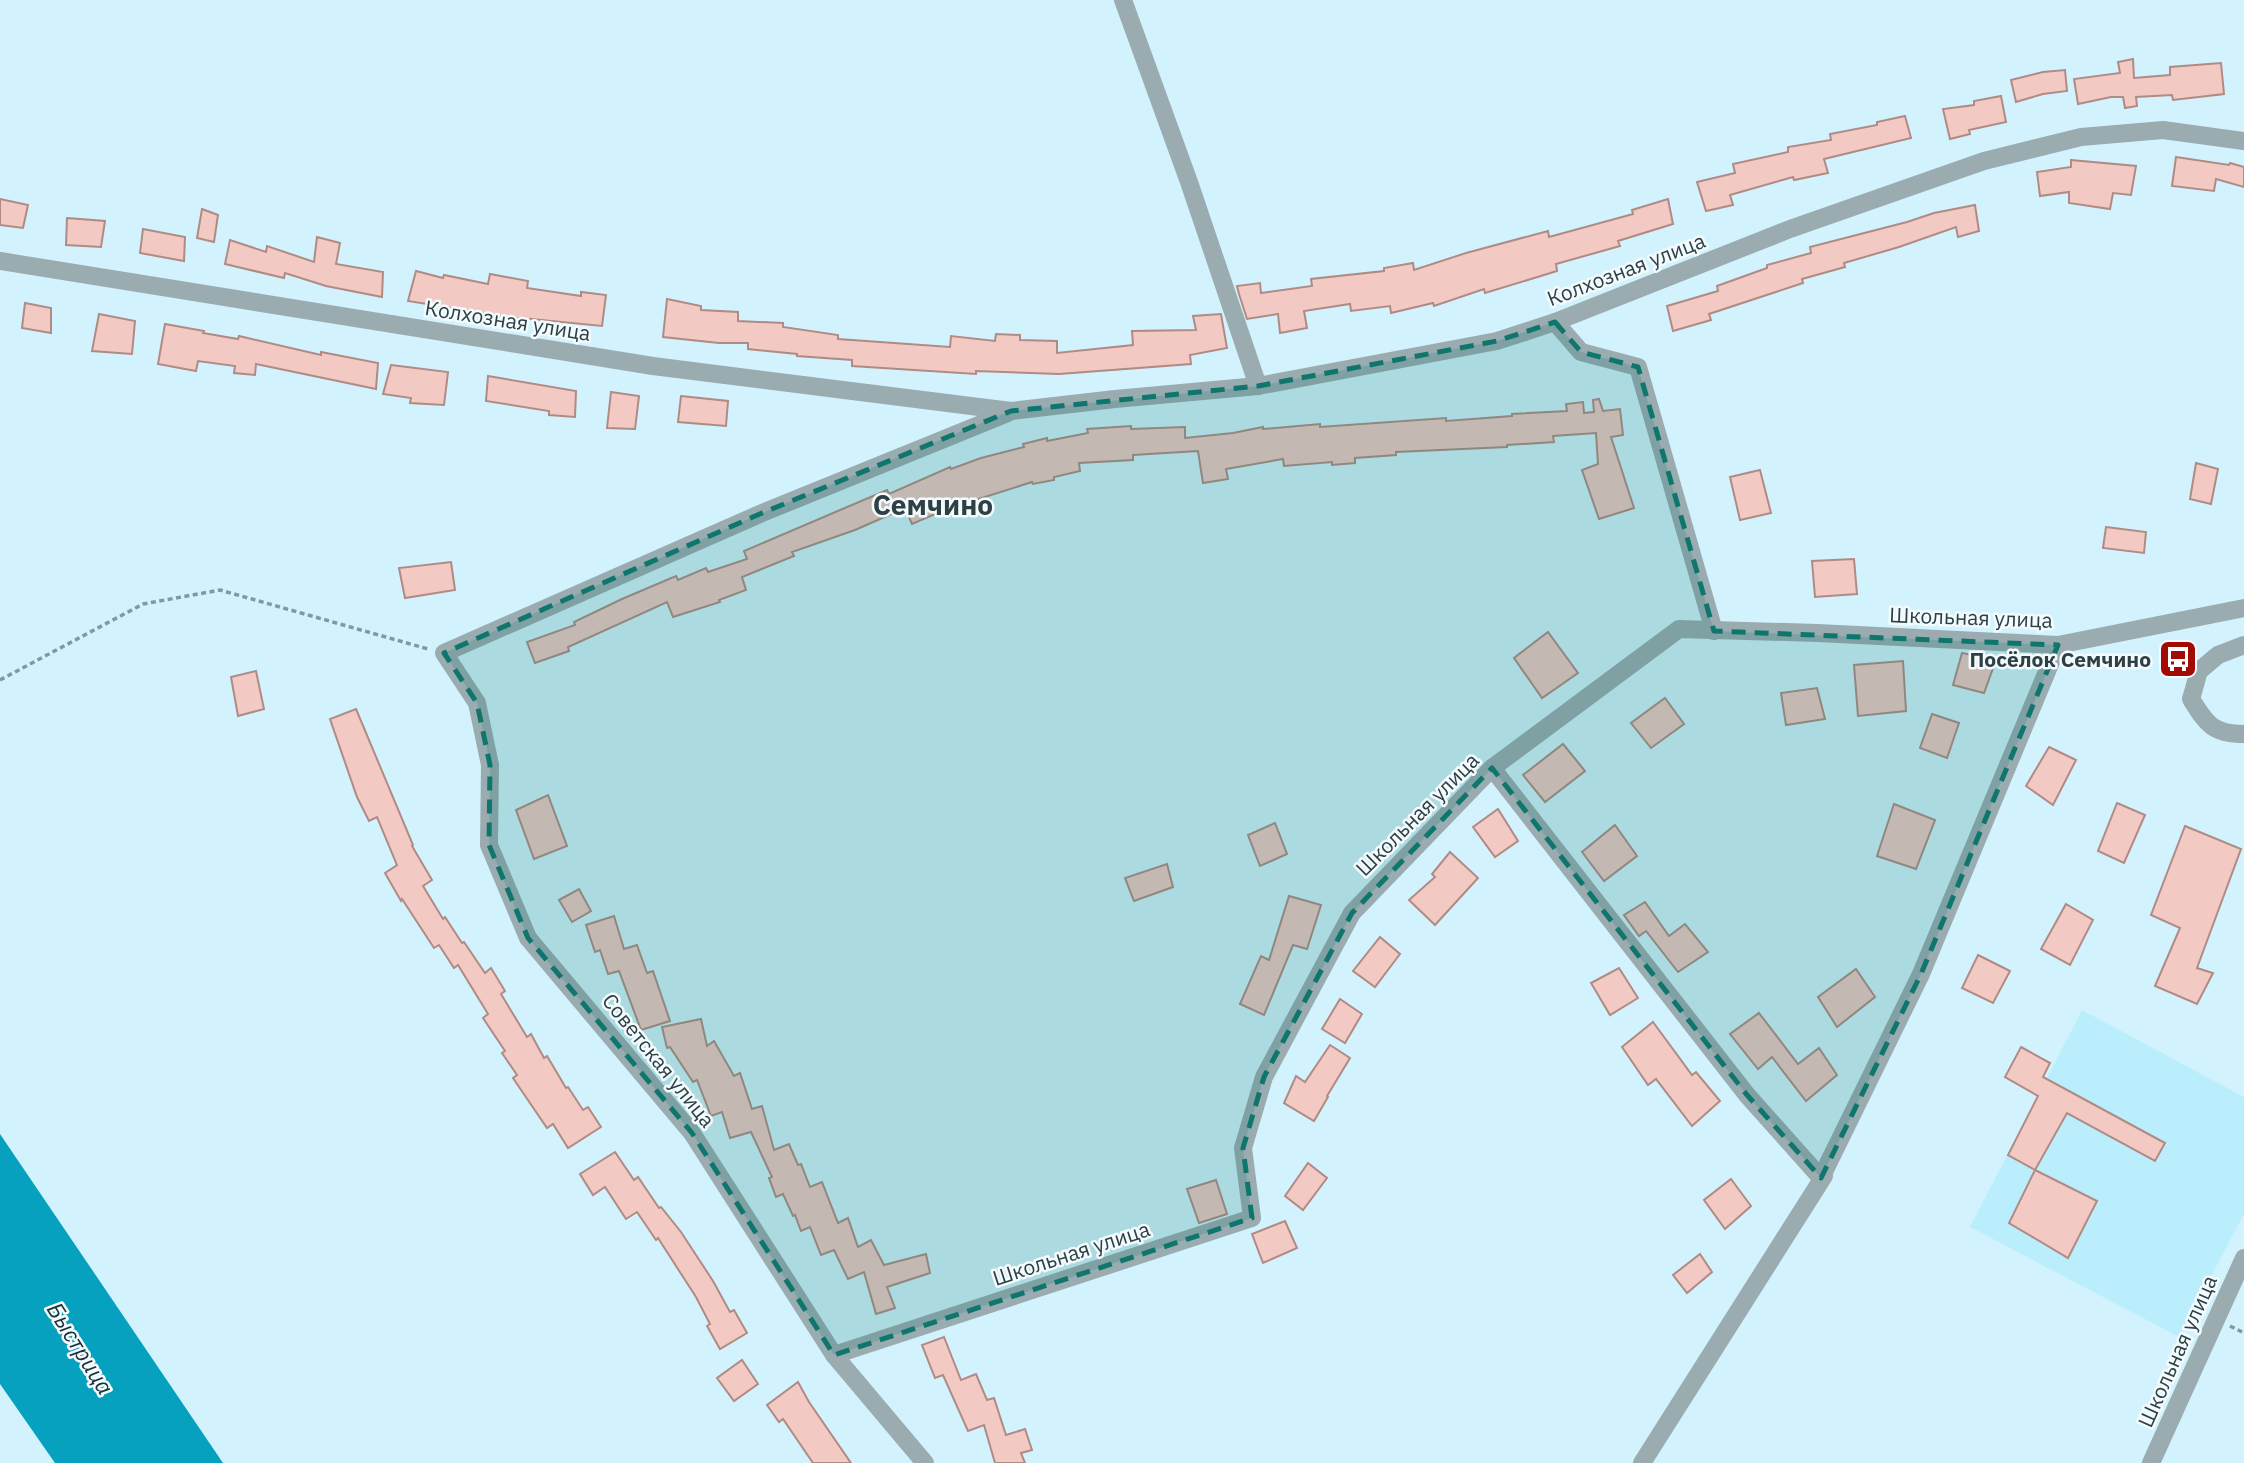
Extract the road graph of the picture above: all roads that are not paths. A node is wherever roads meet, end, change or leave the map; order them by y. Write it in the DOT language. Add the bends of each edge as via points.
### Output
graph roads {
  1 [pos="1123,0"];
  2 [pos="2244,141"];
  3 [pos="0,261"];
  4 [pos="1555,322"];
  5 [pos="1258,386"];
  6 [pos="1011,411"];
  7 [pos="2244,608"];
  8 [pos="1714,631"];
  9 [pos="2058,645"];
  10 [pos="2244,645"];
  11 [pos="444,653"];
  12 [pos="2244,734"];
  13 [pos="1492,768"];
  14 [pos="1821,1178"];
  15 [pos="2244,1258"];
  16 [pos="834,1355"];
  17 [pos="925,1463"];
  18 [pos="1642,1463"];
  19 [pos="2151,1463"];
  1 -- 5 [label="street"];
  2 -- 4 [label="street, Колхозная улица" via="2162,130 2081,137 1984,161 1790,229"];
  3 -- 6 [label="street, Колхозная улица" via="653,366"];
  4 -- 5 [label="street, Колхозная улица" via="1497,341"];
  4 -- 8 [label="street" via="1581,352 1639,366"];
  5 -- 6 [label="street, Колхозная улица"];
  6 -- 11 [label="street, Колхозная улица" via="762,513"];
  7 -- 9 [label="street, Школьная улица"];
  8 -- 9 [label="street, Школьная улица"];
  8 -- 13 [label="street, Школьная улица" via="1679,629"];
  9 -- 14 [label="street" via="1921,974"];
  10 -- 12 [label="street" via="2218,655 2199,671 2191,699 2207,725"];
  11 -- 16 [label="street, Советская улица" via="477,703 490,765 489,845 528,938 692,1133"];
  13 -- 14 [label="street" via="1747,1095"];
  13 -- 16 [label="street, Школьная улица" via="1352,913 1275,1056 1243,1148 1252,1218"];
  14 -- 18 [label="street"];
  15 -- 19 [label="street, Школьная улица"];
  16 -- 17 [label="street, Советская улица"];
}
